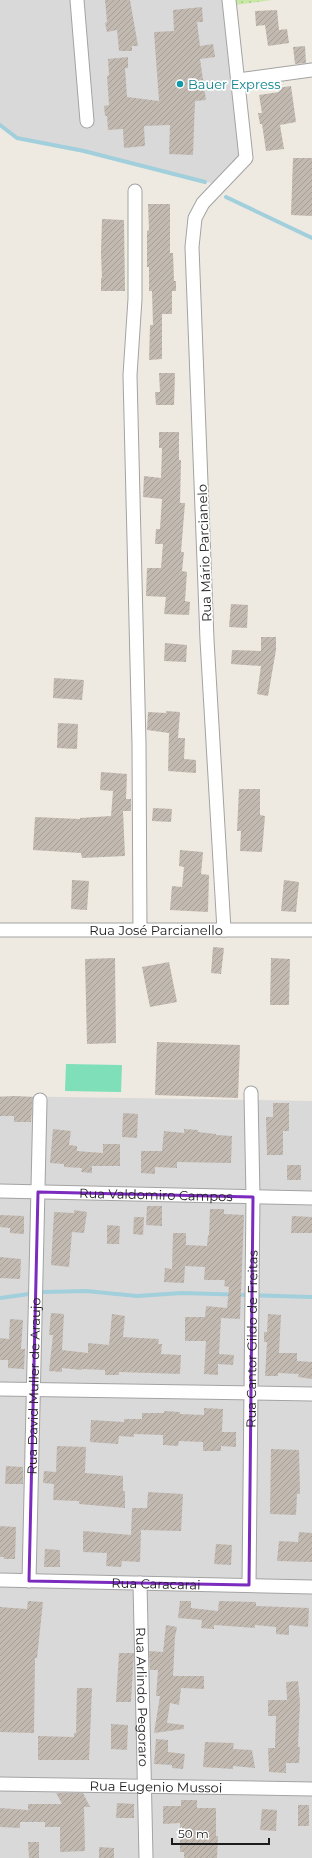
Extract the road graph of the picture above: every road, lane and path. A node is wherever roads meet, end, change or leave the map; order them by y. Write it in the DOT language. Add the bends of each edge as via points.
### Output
graph roads {
  1 [pos="77,0"];
  2 [pos="229,0"];
  3 [pos="312,70"];
  4 [pos="238,80"];
  5 [pos="87,121"];
  6 [pos="135,191"];
  7 [pos="0,930"];
  8 [pos="140,930"];
  9 [pos="224,930"];
  10 [pos="312,930"];
  11 [pos="250,1093"];
  12 [pos="40,1100"];
  13 [pos="0,1191"];
  14 [pos="38,1192"];
  15 [pos="253,1197"];
  16 [pos="312,1198"];
  17 [pos="0,1389"];
  18 [pos="33,1390"];
  19 [pos="251,1393"];
  20 [pos="312,1394"];
  21 [pos="0,1580"];
  22 [pos="29,1581"];
  23 [pos="140,1583"];
  24 [pos="249,1585"];
  25 [pos="312,1587"];
  26 [pos="0,1784"];
  27 [pos="144,1786"];
  28 [pos="312,1789"];
  29 [pos="146,1858"];
  1 -- 5 [label="street"];
  2 -- 4 [label="street, Rua Mário Parcianelo"];
  3 -- 4 [label="street"];
  4 -- 9 [label="street, Rua Mário Parcianelo" via="246,158 203,203 194,218 192,247 207,640"];
  6 -- 8 [label="street" via="135,299 130,375"];
  7 -- 8 [label="street, Rua José Parcianello"];
  8 -- 9 [label="street, Rua José Parcianello"];
  9 -- 10 [label="street, Rua José Parcianello"];
  11 -- 15 [label="street, Rua Cantor Gildo de Freitas"];
  12 -- 14 [label="street, Rua David Muller de Araujo"];
  13 -- 14 [label="street, Rua Valdomiro Campos"];
  14 -- 15 [label="street, Rua Valdomiro Campos"];
  14 -- 18 [label="street, Rua David Muller de Araujo"];
  15 -- 16 [label="street, Rua Valdomiro Campos"];
  15 -- 19 [label="street, Rua Cantor Gildo de Freitas"];
  17 -- 18 [label="street"];
  18 -- 19 [label="street"];
  18 -- 22 [label="street, Rua David Muller de Araujo"];
  19 -- 20 [label="street"];
  19 -- 24 [label="street, Rua Cantor Gildo de Freitas"];
  21 -- 22 [label="street, Rua Caracarai"];
  22 -- 23 [label="street, Rua Caracarai"];
  23 -- 24 [label="street, Rua Caracarai"];
  23 -- 27 [label="street, Rua Arlindo Pegoraro"];
  24 -- 25 [label="street, Rua Caracarai"];
  26 -- 27 [label="street, Rua Eugenio Mussoi"];
  27 -- 28 [label="street, Rua Eugenio Mussoi"];
  27 -- 29 [label="street, Rua Arlindo Pegoraro"];
}
